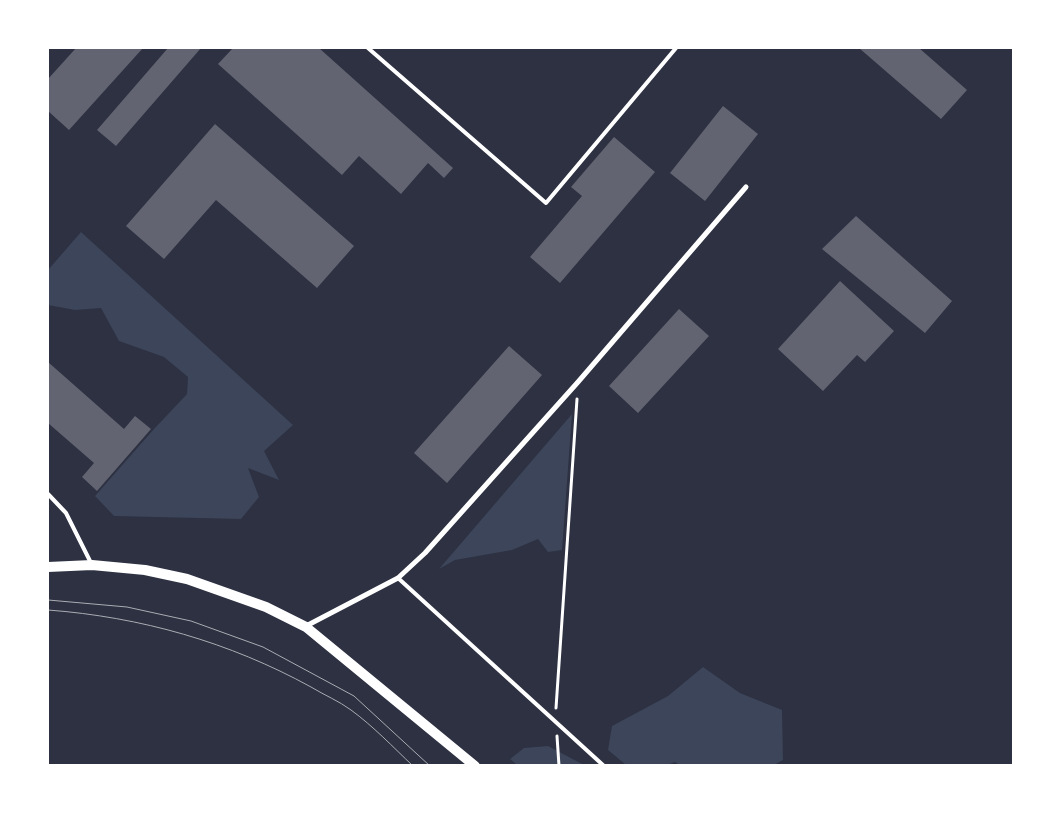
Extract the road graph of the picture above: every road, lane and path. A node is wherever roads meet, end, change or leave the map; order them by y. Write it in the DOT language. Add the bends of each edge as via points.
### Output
graph roads {
  1 [pos="368,48"];
  2 [pos="676,48"];
  3 [pos="746,187"];
  4 [pos="578,382"];
  5 [pos="48,494"];
  6 [pos="92,565"];
  7 [pos="48,567"];
  8 [pos="398,578"];
  9 [pos="306,626"];
  10 [pos="556,720"];
  11 [pos="475,766"];
  12 [pos="559,766"];
  13 [pos="604,766"];
  1 -- 2 [label="lane" via="546,203"];
  3 -- 4 [label="street"];
  4 -- 8 [label="street"];
  4 -- 10 [label="path"];
  5 -- 6 [label="lane" via="66,513"];
  6 -- 7 [label="main road"];
  6 -- 9 [label="main road" via="145,570 187,579 266,607"];
  8 -- 9 [label="street"];
  8 -- 10 [label="lane"];
  9 -- 11 [label="main road"];
  10 -- 12 [label="path"];
  10 -- 13 [label="lane"];
}
